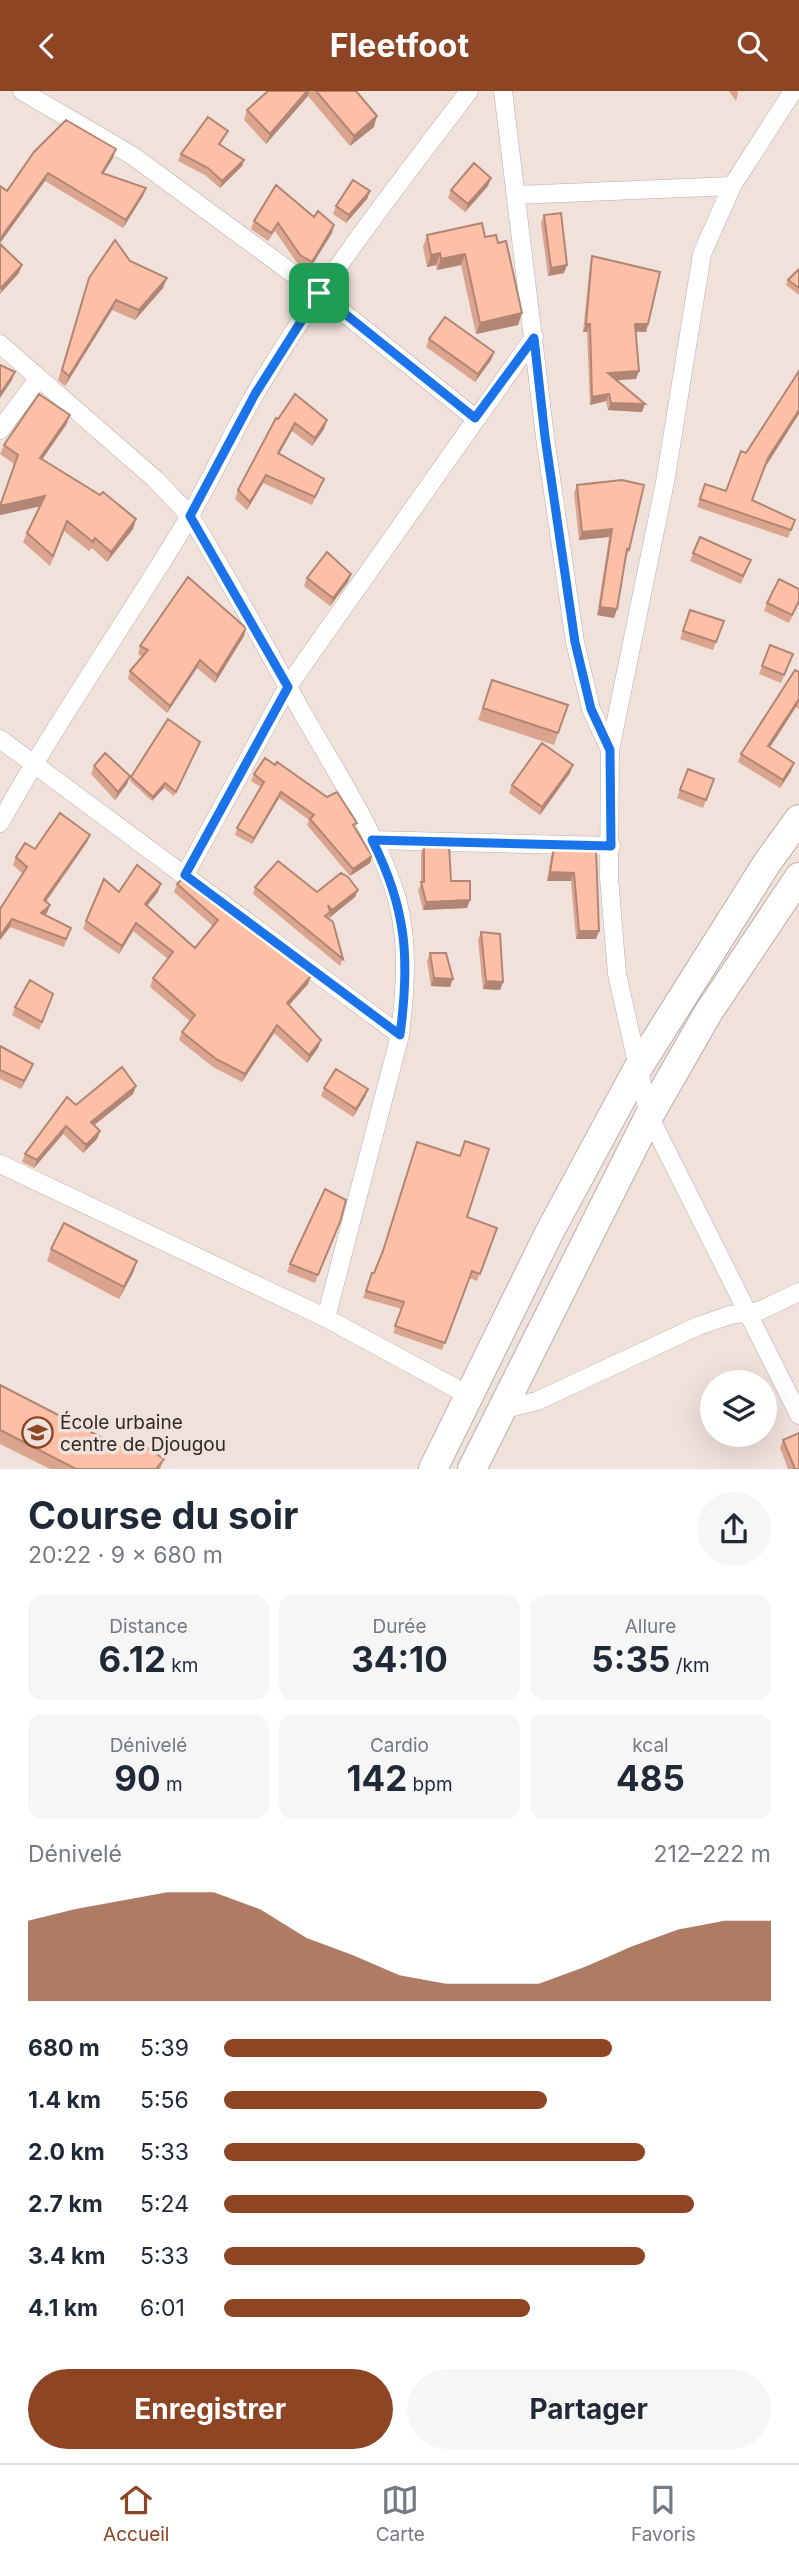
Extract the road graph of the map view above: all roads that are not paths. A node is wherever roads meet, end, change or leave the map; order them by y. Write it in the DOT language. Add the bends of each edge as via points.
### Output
graph roads {
  1 [pos="22,91"];
  2 [pos="469,91"];
  3 [pos="503,91"];
  4 [pos="793,91"];
  5 [pos="732,185"];
  6 [pos="516,195"];
  7 [pos="319,293"];
  8 [pos="534,338"];
  9 [pos="0,344"];
  10 [pos="39,378"];
  11 [pos="475,418"];
  12 [pos="0,431"];
  13 [pos="190,516"];
  14 [pos="288,687"];
  15 [pos="0,739"];
  16 [pos="610,750"];
  17 [pos="34,763"];
  18 [pos="799,818"];
  19 [pos="0,823"];
  20 [pos="372,840"];
  21 [pos="611,846"];
  22 [pos="185,875"];
  23 [pos="799,877"];
  24 [pos="400,1035"];
  25 [pos="638,1068"];
  26 [pos="649,1116"];
  27 [pos="0,1164"];
  28 [pos="799,1292"];
  29 [pos="746,1313"];
  30 [pos="326,1318"];
  31 [pos="470,1396"];
  32 [pos="501,1410"];
  33 [pos="799,1415"];
  34 [pos="433,1469"];
  35 [pos="472,1469"];
  1 -- 7 [label="street" via="133,156"];
  2 -- 7 [label="street"];
  3 -- 6 [label="street"];
  4 -- 5 [label="street"];
  5 -- 6 [label="street"];
  5 -- 16 [label="street" via="702,254 664,482"];
  6 -- 8 [label="street"];
  7 -- 11 [label="street"];
  7 -- 13 [label="street" via="255,394"];
  8 -- 11 [label="street"];
  8 -- 16 [label="street" via="575,642 591,709"];
  9 -- 10 [label="street"];
  10 -- 12 [label="street"];
  10 -- 13 [label="street" via="155,479"];
  11 -- 14 [label="street"];
  13 -- 14 [label="street"];
  13 -- 17 [label="street"];
  14 -- 20 [label="street"];
  14 -- 22 [label="street"];
  15 -- 17 [label="street"];
  16 -- 21 [label="street"];
  17 -- 19 [label="street"];
  17 -- 22 [label="street"];
  18 -- 25 [label="main road"];
  20 -- 21 [label="street"];
  20 -- 24 [label="street" via="398,904 405,949"];
  21 -- 25 [label="street" via="617,974"];
  22 -- 24 [label="street"];
  23 -- 26 [label="main road" via="708,1013"];
  24 -- 30 [label="street"];
  25 -- 26 [label="street"];
  25 -- 31 [label="main road" via="549,1233"];
  26 -- 29 [label="street"];
  26 -- 32 [label="main road"];
  27 -- 30 [label="street"];
  28 -- 29 [label="street"];
  29 -- 32 [label="street" via="698,1326 537,1401"];
  29 -- 33 [label="street"];
  30 -- 31 [label="street"];
  31 -- 34 [label="main road"];
  32 -- 35 [label="main road"];
}
